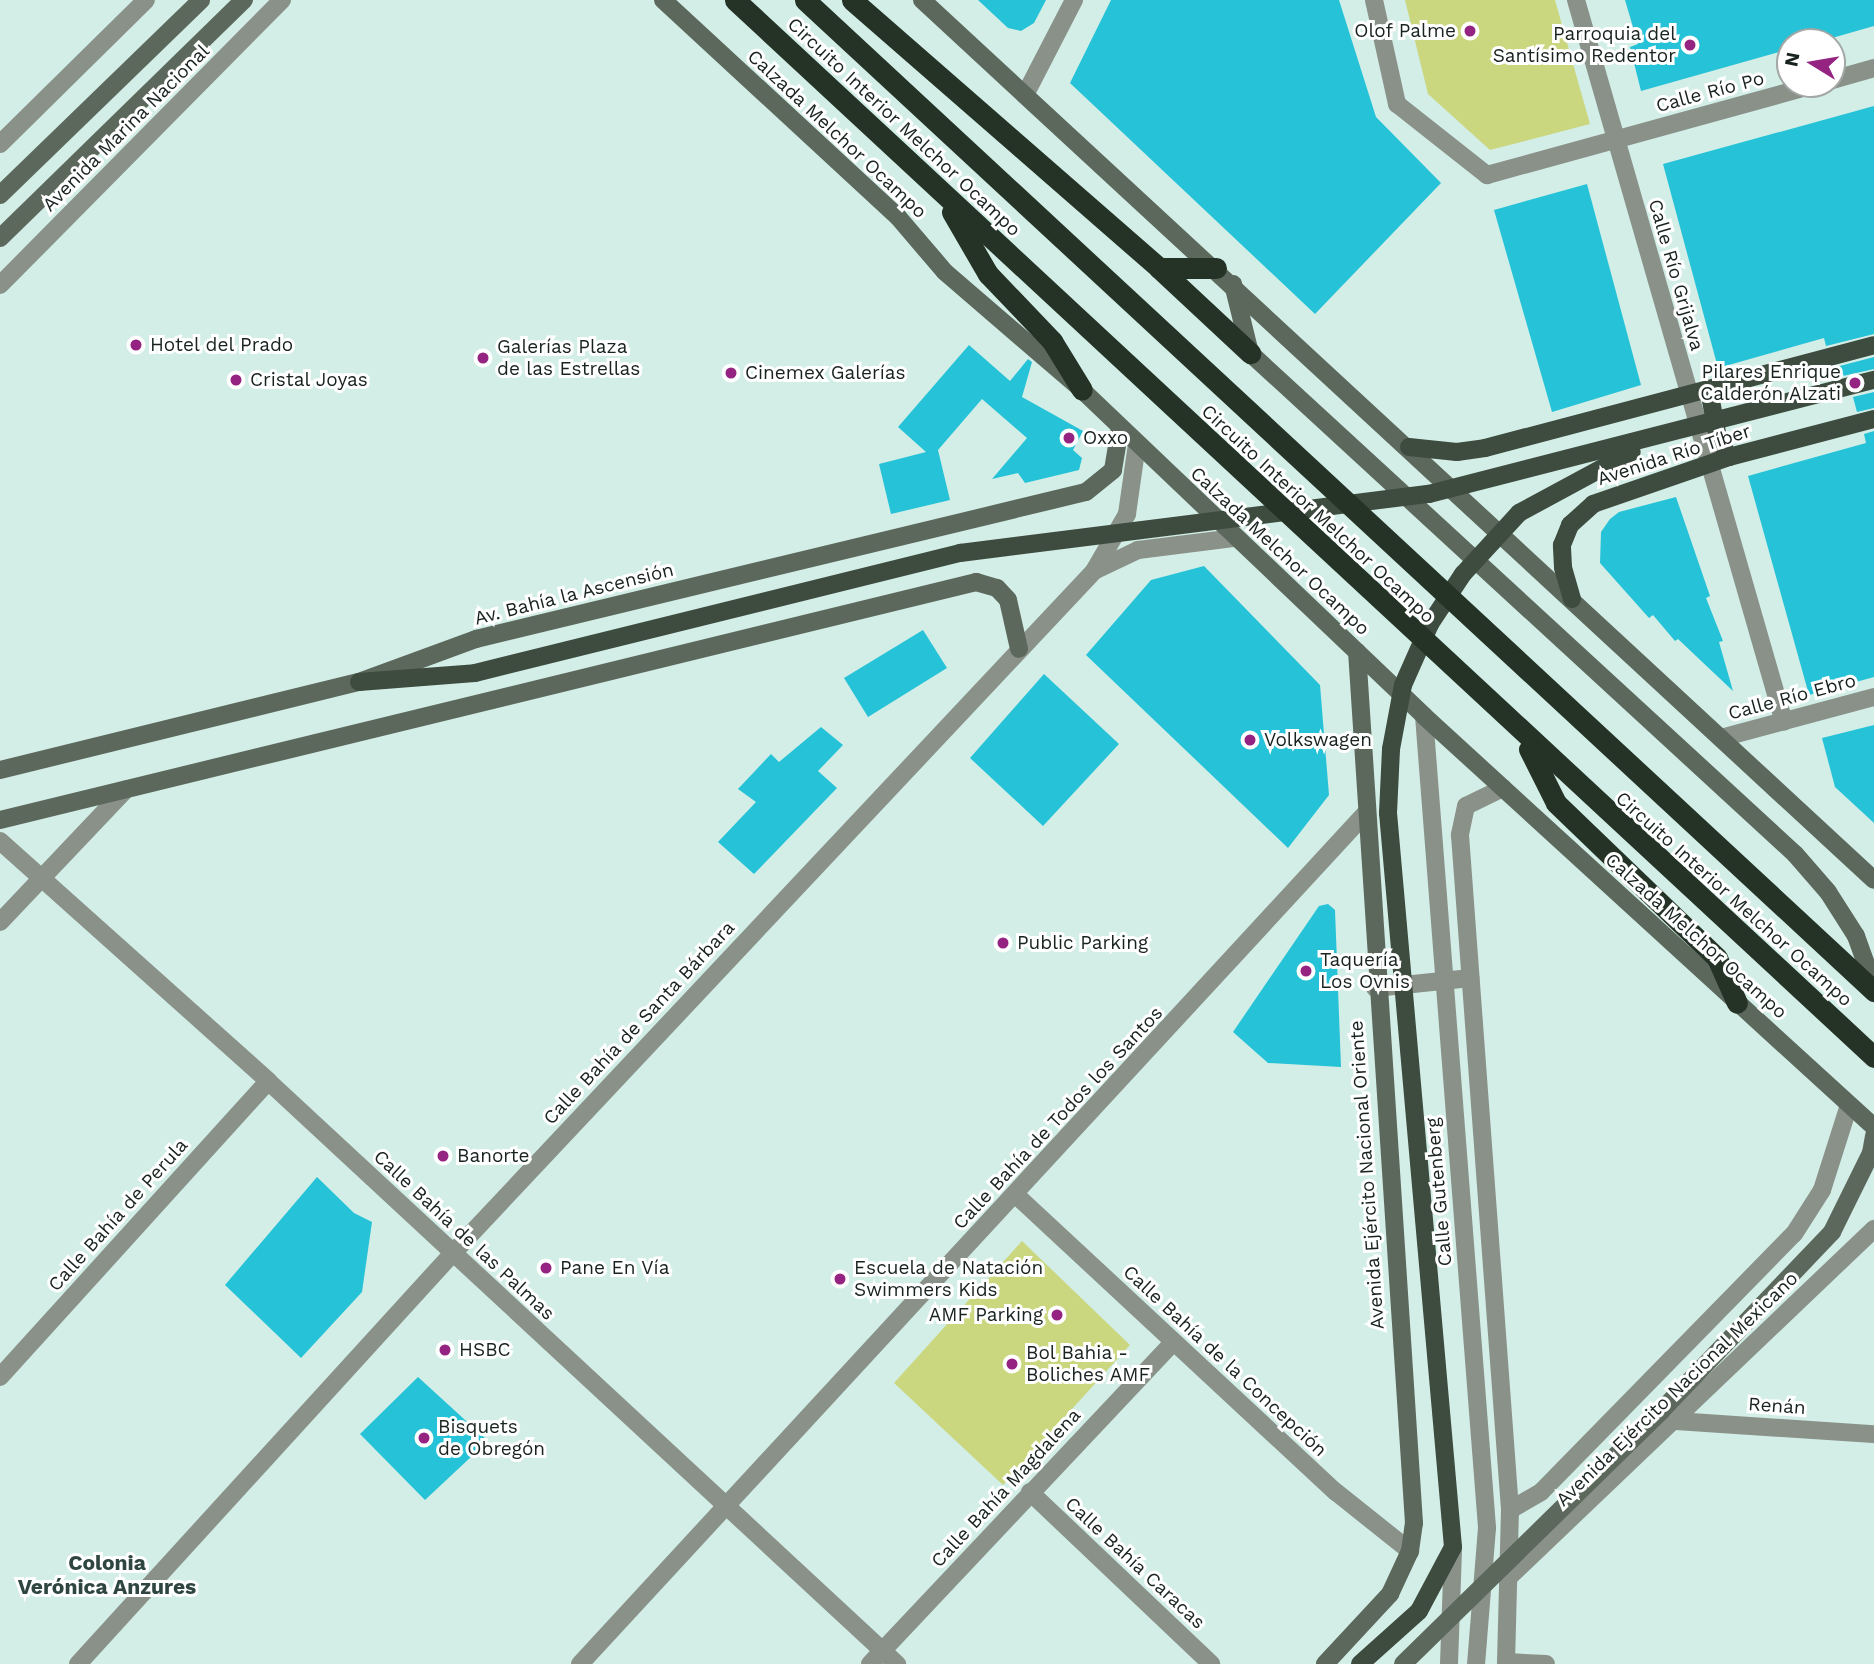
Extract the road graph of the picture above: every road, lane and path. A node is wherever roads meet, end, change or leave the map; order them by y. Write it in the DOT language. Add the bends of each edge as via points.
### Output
graph roads {
  1 [pos="146,0"];
  2 [pos="201,0"];
  3 [pos="244,0"];
  4 [pos="282,0"];
  5 [pos="663,0"];
  6 [pos="735,0"];
  7 [pos="805,0"];
  8 [pos="852,0"];
  9 [pos="922,0"];
  10 [pos="1074,0"];
  11 [pos="1374,0"];
  12 [pos="1576,0"];
  13 [pos="1874,68"];
  14 [pos="1846,76"];
  15 [pos="1025,95"];
  16 [pos="1776,95"];
  17 [pos="1614,140"];
  18 [pos="0,144"];
  19 [pos="941,192"];
  20 [pos="0,195"];
  21 [pos="0,238"];
  22 [pos="1159,268"];
  23 [pos="1216,268"];
  24 [pos="1233,284"];
  25 [pos="0,285"];
  26 [pos="1874,345"];
  27 [pos="1250,353"];
  28 [pos="1874,380"];
  29 [pos="1082,390"];
  30 [pos="1709,390"];
  31 [pos="1689,396"];
  32 [pos="1874,419"];
  33 [pos="1120,428"];
  34 [pos="1657,438"];
  35 [pos="1137,444"];
  36 [pos="1409,447"];
  37 [pos="1730,457"];
  38 [pos="1709,464"];
  39 [pos="1235,538"];
  40 [pos="1094,570"];
  41 [pos="1572,599"];
  42 [pos="1019,649"];
  43 [pos="1357,652"];
  44 [pos="359,682"];
  45 [pos="1874,697"];
  46 [pos="1424,716"];
  47 [pos="1784,722"];
  48 [pos="1521,735"];
  49 [pos="1721,738"];
  50 [pos="0,770"];
  51 [pos="1503,788"];
  52 [pos="126,789"];
  53 [pos="1364,815"];
  54 [pos="0,820"];
  55 [pos="0,841"];
  56 [pos="43,876"];
  57 [pos="1874,880"];
  58 [pos="0,922"];
  59 [pos="1470,978"];
  60 [pos="1443,981"];
  61 [pos="1375,988"];
  62 [pos="1874,988"];
  63 [pos="1737,1003"];
  64 [pos="1874,1058"];
  65 [pos="268,1081"];
  66 [pos="1849,1105"];
  67 [pos="1874,1127"];
  68 [pos="1874,1136"];
  69 [pos="1016,1195"];
  70 [pos="1874,1229"];
  71 [pos="452,1254"];
  72 [pos="1173,1343"];
  73 [pos="0,1377"];
  74 [pos="1676,1420"];
  75 [pos="1874,1434"];
  76 [pos="1030,1492"];
  77 [pos="727,1506"];
  78 [pos="1510,1510"];
  79 [pos="1453,1547"];
  80 [pos="1410,1551"];
  81 [pos="1508,1578"];
  82 [pos="876,1657"];
  83 [pos="1506,1663"];
  84 [pos="78,1664"];
  85 [pos="580,1664"];
  86 [pos="897,1664"];
  87 [pos="1211,1664"];
  88 [pos="1325,1664"];
  89 [pos="1360,1664"];
  90 [pos="1403,1664"];
  91 [pos="1449,1664"];
  92 [pos="1476,1664"];
  93 [pos="1546,1664"];
  1 -- 18 [label="street"];
  2 -- 20 [label="main road, Avenida Marina Nacional"];
  3 -- 21 [label="main road, Avenida Marina Nacional"];
  4 -- 25 [label="street, Avenida Marina Nacional"];
  5 -- 29 [label="main road, Calzada Melchor Ocampo" via="898,217 944,272"];
  6 -- 19 [label="highway, Circuito Interior Melchor Ocampo"];
  7 -- 62 [label="highway, Circuito Interior Melchor Ocampo"];
  8 -- 22 [label="highway"];
  9 -- 15 [label="main road"];
  10 -- 15 [label="street"];
  11 -- 17 [label="street, Calle Río Po" via="1396,104 1486,175"];
  12 -- 17 [label="street, Calle Río Grijalva"];
  13 -- 14 [label="street"];
  15 -- 23 [label="main road"];
  16 -- 17 [label="street, Calle Río Po"];
  17 -- 31 [label="street, Calle Río Grijalva"];
  19 -- 29 [label="highway" via="988,274 1052,341"];
  19 -- 48 [label="highway, Circuito Interior Melchor Ocampo"];
  22 -- 23 [label="highway"];
  22 -- 27 [label="highway"];
  23 -- 24 [label="main road"];
  24 -- 27 [label="main road"];
  24 -- 36 [label="main road"];
  26 -- 30 [label="main road"];
  27 -- 62 [label="main road" via="1794,855 1828,892 1856,936"];
  28 -- 34 [label="main road"];
  29 -- 33 [label="main road, Calzada Melchor Ocampo"];
  30 -- 31 [label="main road"];
  30 -- 37 [label="main road" via="1717,438"];
  31 -- 36 [label="main road" via="1475,450"];
  31 -- 38 [label="street, Calle Río Grijalva"];
  32 -- 37 [label="main road, Avenida Río Tíber"];
  33 -- 35 [label="main road, Calzada Melchor Ocampo"];
  33 -- 44 [label="main road, Av. Bahía la Ascensión" via="1113,470 1086,492 476,639"];
  34 -- 44 [label="main road" via="1429,494 960,553 475,673"];
  34 -- 79 [label="main road" via="1519,513 1463,574 1430,624 1403,685 1391,749 1388,813"];
  35 -- 39 [label="main road, Calzada Melchor Ocampo"];
  35 -- 40 [label="street" via="1127,514"];
  36 -- 41 [label="main road"];
  37 -- 38 [label="main road, Avenida Río Tíber"];
  38 -- 41 [label="main road, Avenida Río Tíber" via="1615,493 1580,514 1567,531 1561,552"];
  38 -- 47 [label="street, Calle Río Grijalva"];
  39 -- 40 [label="street" via="1139,550"];
  39 -- 43 [label="main road, Calzada Melchor Ocampo"];
  40 -- 42 [label="street, Calle Bahía de Santa Bárbara"];
  41 -- 49 [label="main road"];
  42 -- 52 [label="main road" via="1008,600 997,588 976,582"];
  42 -- 71 [label="street, Calle Bahía de Santa Bárbara"];
  43 -- 46 [label="main road, Calzada Melchor Ocampo"];
  43 -- 53 [label="main road, Avenida Ejército Nacional Oriente"];
  44 -- 50 [label="main road, Av. Bahía la Ascensión"];
  45 -- 47 [label="street, Calle Río Ebro"];
  46 -- 51 [label="main road, Calzada Melchor Ocampo"];
  46 -- 60 [label="street, Calle Gutenberg"];
  47 -- 49 [label="street, Calle Río Ebro"];
  48 -- 63 [label="highway" via="1556,803 1717,958"];
  48 -- 64 [label="highway, Circuito Interior Melchor Ocampo"];
  49 -- 57 [label="main road"];
  51 -- 59 [label="street" via="1471,801 1460,821"];
  51 -- 63 [label="main road, Calzada Melchor Ocampo"];
  52 -- 54 [label="main road"];
  52 -- 56 [label="street"];
  53 -- 61 [label="main road, Avenida Ejército Nacional Oriente"];
  53 -- 69 [label="street, Calle Bahía de Todos los Santos"];
  55 -- 56 [label="street, Calle Bahía de las Palmas"];
  56 -- 58 [label="street"];
  56 -- 65 [label="street, Calle Bahía de las Palmas"];
  59 -- 60 [label="street"];
  59 -- 78 [label="street"];
  60 -- 61 [label="street"];
  60 -- 92 [label="street, Calle Gutenberg" via="1487,1528"];
  61 -- 80 [label="main road, Avenida Ejército Nacional Oriente" via="1413,1523"];
  63 -- 66 [label="main road, Calzada Melchor Ocampo"];
  65 -- 71 [label="street, Calle Bahía de las Palmas"];
  65 -- 73 [label="street, Calle Bahía de Perula"];
  66 -- 67 [label="main road, Calzada Melchor Ocampo"];
  66 -- 78 [label="street" via="1822,1190 1794,1234 1541,1492"];
  68 -- 90 [label="main road" via="1871,1153 1832,1232 1662,1410"];
  69 -- 72 [label="street, Calle Bahía de la Concepción"];
  69 -- 77 [label="street, Calle Bahía de Todos los Santos"];
  70 -- 74 [label="street, Avenida Ejército Nacional Mexicano"];
  71 -- 77 [label="street, Calle Bahía de las Palmas"];
  71 -- 84 [label="street, Calle Bahía de Santa Bárbara"];
  72 -- 76 [label="street, Calle Bahía Magdalena"];
  72 -- 80 [label="street, Calle Bahía de la Concepción" via="1336,1492"];
  74 -- 75 [label="street, Renán"];
  74 -- 81 [label="street, Avenida Ejército Nacional Mexicano"];
  76 -- 82 [label="street, Calle Bahía Magdalena"];
  76 -- 87 [label="street, Calle Bahía Caracas"];
  77 -- 82 [label="street, Calle Bahía de las Palmas"];
  77 -- 85 [label="street, Calle Bahía de Todos los Santos"];
  78 -- 81 [label="street"];
  79 -- 89 [label="main road" via="1419,1611"];
  79 -- 91 [label="street"];
  80 -- 88 [label="main road, Avenida Ejército Nacional Oriente" via="1390,1594"];
  81 -- 83 [label="street"];
  82 -- 86 [label="street, Calle Bahía de las Palmas"];
  83 -- 93 [label="street"];
}
